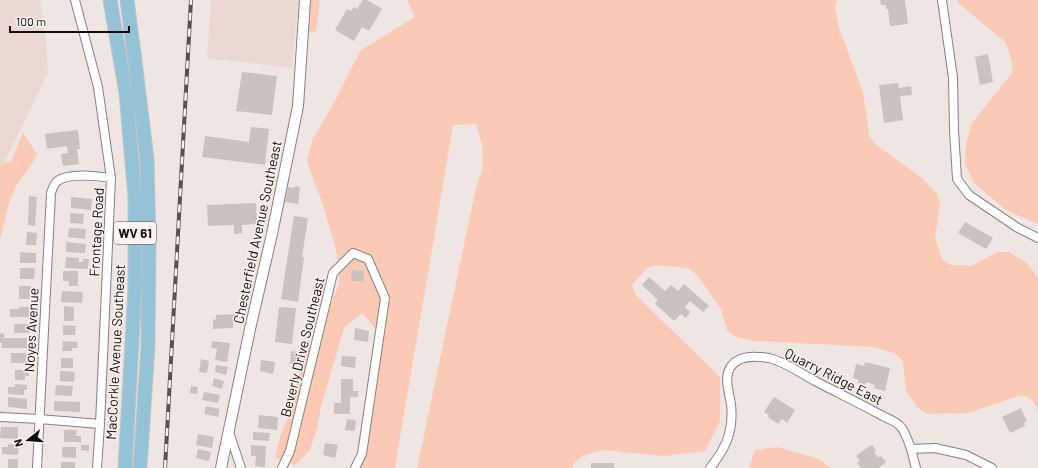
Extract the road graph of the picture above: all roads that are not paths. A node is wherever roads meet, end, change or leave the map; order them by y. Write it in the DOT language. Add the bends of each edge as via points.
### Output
graph roads {
  1 [pos="75,0"];
  2 [pos="110,0"];
  3 [pos="127,0"];
  4 [pos="305,0"];
  5 [pos="942,0"];
  6 [pos="111,178"];
  7 [pos="1038,238"];
  8 [pos="0,417"];
  9 [pos="39,419"];
  10 [pos="100,424"];
  11 [pos="229,432"];
  12 [pos="911,449"];
  13 [pos="37,468"];
  14 [pos="97,468"];
  15 [pos="125,468"];
  16 [pos="140,468"];
  17 [pos="221,468"];
  18 [pos="241,468"];
  19 [pos="282,468"];
  20 [pos="355,468"];
  21 [pos="710,468"];
  22 [pos="916,468"];
  23 [pos="992,468"];
  1 -- 6 [label="street, Frontage Road" via="98,87"];
  2 -- 15 [label="main road, MacCorkle Avenue Southeast / WV 61" via="126,93 135,197 135,289"];
  3 -- 16 [label="main road, MacCorkle Avenue Southeast / WV 61" via="147,159 148,345"];
  4 -- 11 [label="street, Chesterfield Avenue Southeast" via="298,106"];
  5 -- 7 [label="street" via="953,78 957,179 969,196"];
  6 -- 9 [label="street, Noyes Avenue" via="65,177 56,183 51,194"];
  6 -- 10 [label="street, Frontage Road"];
  8 -- 9 [label="street"];
  9 -- 10 [label="street"];
  9 -- 13 [label="street, Noyes Avenue"];
  10 -- 14 [label="street, Frontage Road"];
  11 -- 17 [label="street, Chesterfield Avenue Southeast"];
  11 -- 18 [label="street"];
  12 -- 21 [label="street, Quarry Ridge East" via="900,426 785,363 757,356 741,358 734,362 727,374 732,417 730,433 727,444"];
  12 -- 22 [label="street, Quarry Ridge East"];
  12 -- 23 [label="street" via="935,448 966,454"];
  19 -- 20 [label="street, Beverly Drive Southeast" via="290,451 333,272 353,253 368,259 384,298 362,454"];
}
